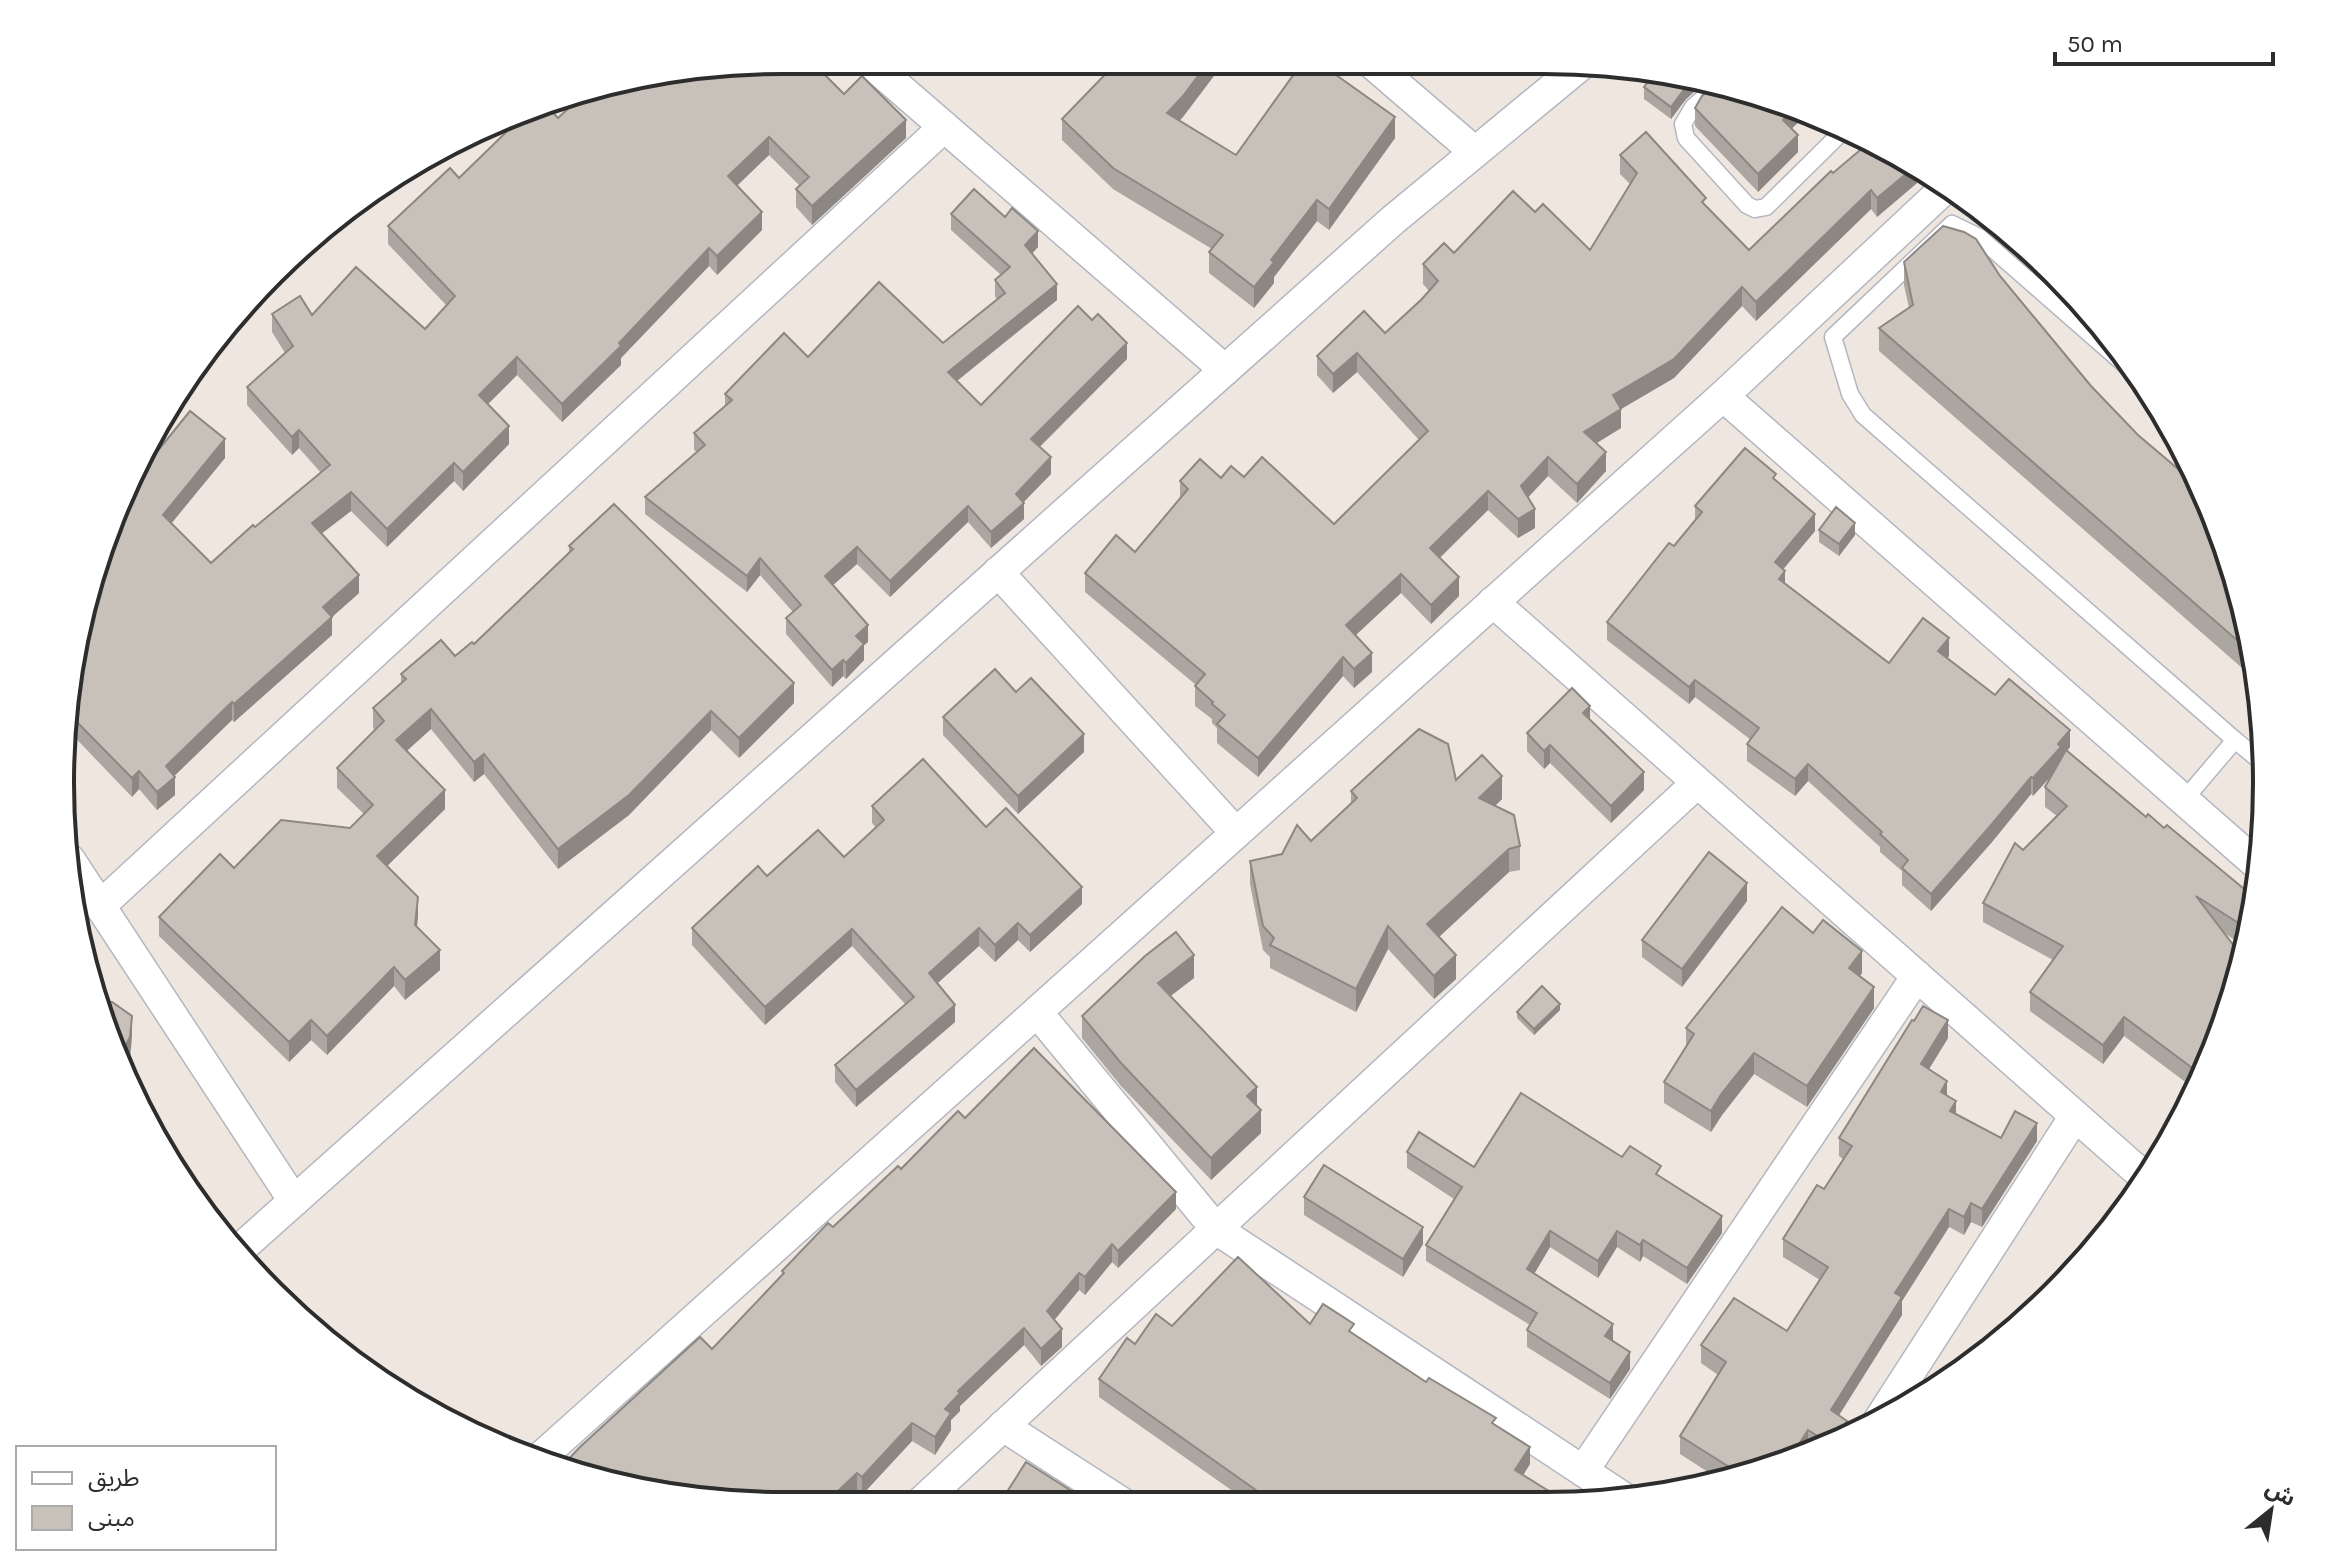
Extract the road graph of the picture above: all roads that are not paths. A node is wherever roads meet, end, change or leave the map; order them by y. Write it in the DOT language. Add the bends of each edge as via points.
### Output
graph roads {
  1 [pos="883,74"];
  2 [pos="1384,74"];
  3 [pos="1569,75"];
  4 [pos="1709,94"];
  5 [pos="944,127"];
  6 [pos="1836,137"];
  7 [pos="1475,152"];
  8 [pos="1939,194"];
  9 [pos="2088,329"];
  10 [pos="1225,370"];
  11 [pos="1723,396"];
  12 [pos="998,572"];
  13 [pos="1493,602"];
  14 [pos="2235,740"];
  15 [pos="2252,754"];
  16 [pos="1697,783"];
  17 [pos="2184,800"];
  18 [pos="1236,833"];
  19 [pos="2249,857"];
  20 [pos="80,875"];
  21 [pos="100,906"];
  22 [pos="1917,976"];
  23 [pos="1037,1012"];
  24 [pos="2075,1116"];
  25 [pos="2138,1171"];
  26 [pos="294,1201"];
  27 [pos="1216,1229"];
  28 [pos="245,1244"];
  29 [pos="1892,1401"];
  30 [pos="1003,1426"];
  31 [pos="548,1451"];
  32 [pos="1583,1471"];
  33 [pos="1609,1488"];
  34 [pos="932,1492"];
  35 [pos="1105,1492"];
  1 -- 5 [label="street"];
  2 -- 7 [label="street"];
  3 -- 7 [label="street"];
  4 -- 6 [label="lane" via="1683,124 1686,138 1755,209 1766,207"];
  5 -- 10 [label="street"];
  5 -- 21 [label="street"];
  7 -- 10 [label="street"];
  8 -- 11 [label="street"];
  9 -- 14 [label="lane" via="1979,237 1952,224 1833,337 1850,394 1863,415"];
  10 -- 12 [label="street"];
  11 -- 13 [label="street"];
  11 -- 17 [label="street"];
  12 -- 18 [label="street"];
  12 -- 26 [label="street"];
  13 -- 16 [label="street"];
  13 -- 18 [label="street"];
  14 -- 15 [label="lane"];
  14 -- 17 [label="lane"];
  16 -- 22 [label="street"];
  16 -- 27 [label="street"];
  17 -- 19 [label="street"];
  18 -- 23 [label="street"];
  20 -- 21 [label="street"];
  21 -- 26 [label="street"];
  22 -- 24 [label="street"];
  22 -- 32 [label="street"];
  23 -- 27 [label="street"];
  23 -- 31 [label="street"];
  24 -- 25 [label="street"];
  24 -- 29 [label="street"];
  26 -- 28 [label="street"];
  27 -- 30 [label="street"];
  27 -- 32 [label="street"];
  30 -- 34 [label="street"];
  30 -- 35 [label="street"];
  32 -- 33 [label="street"];
}
